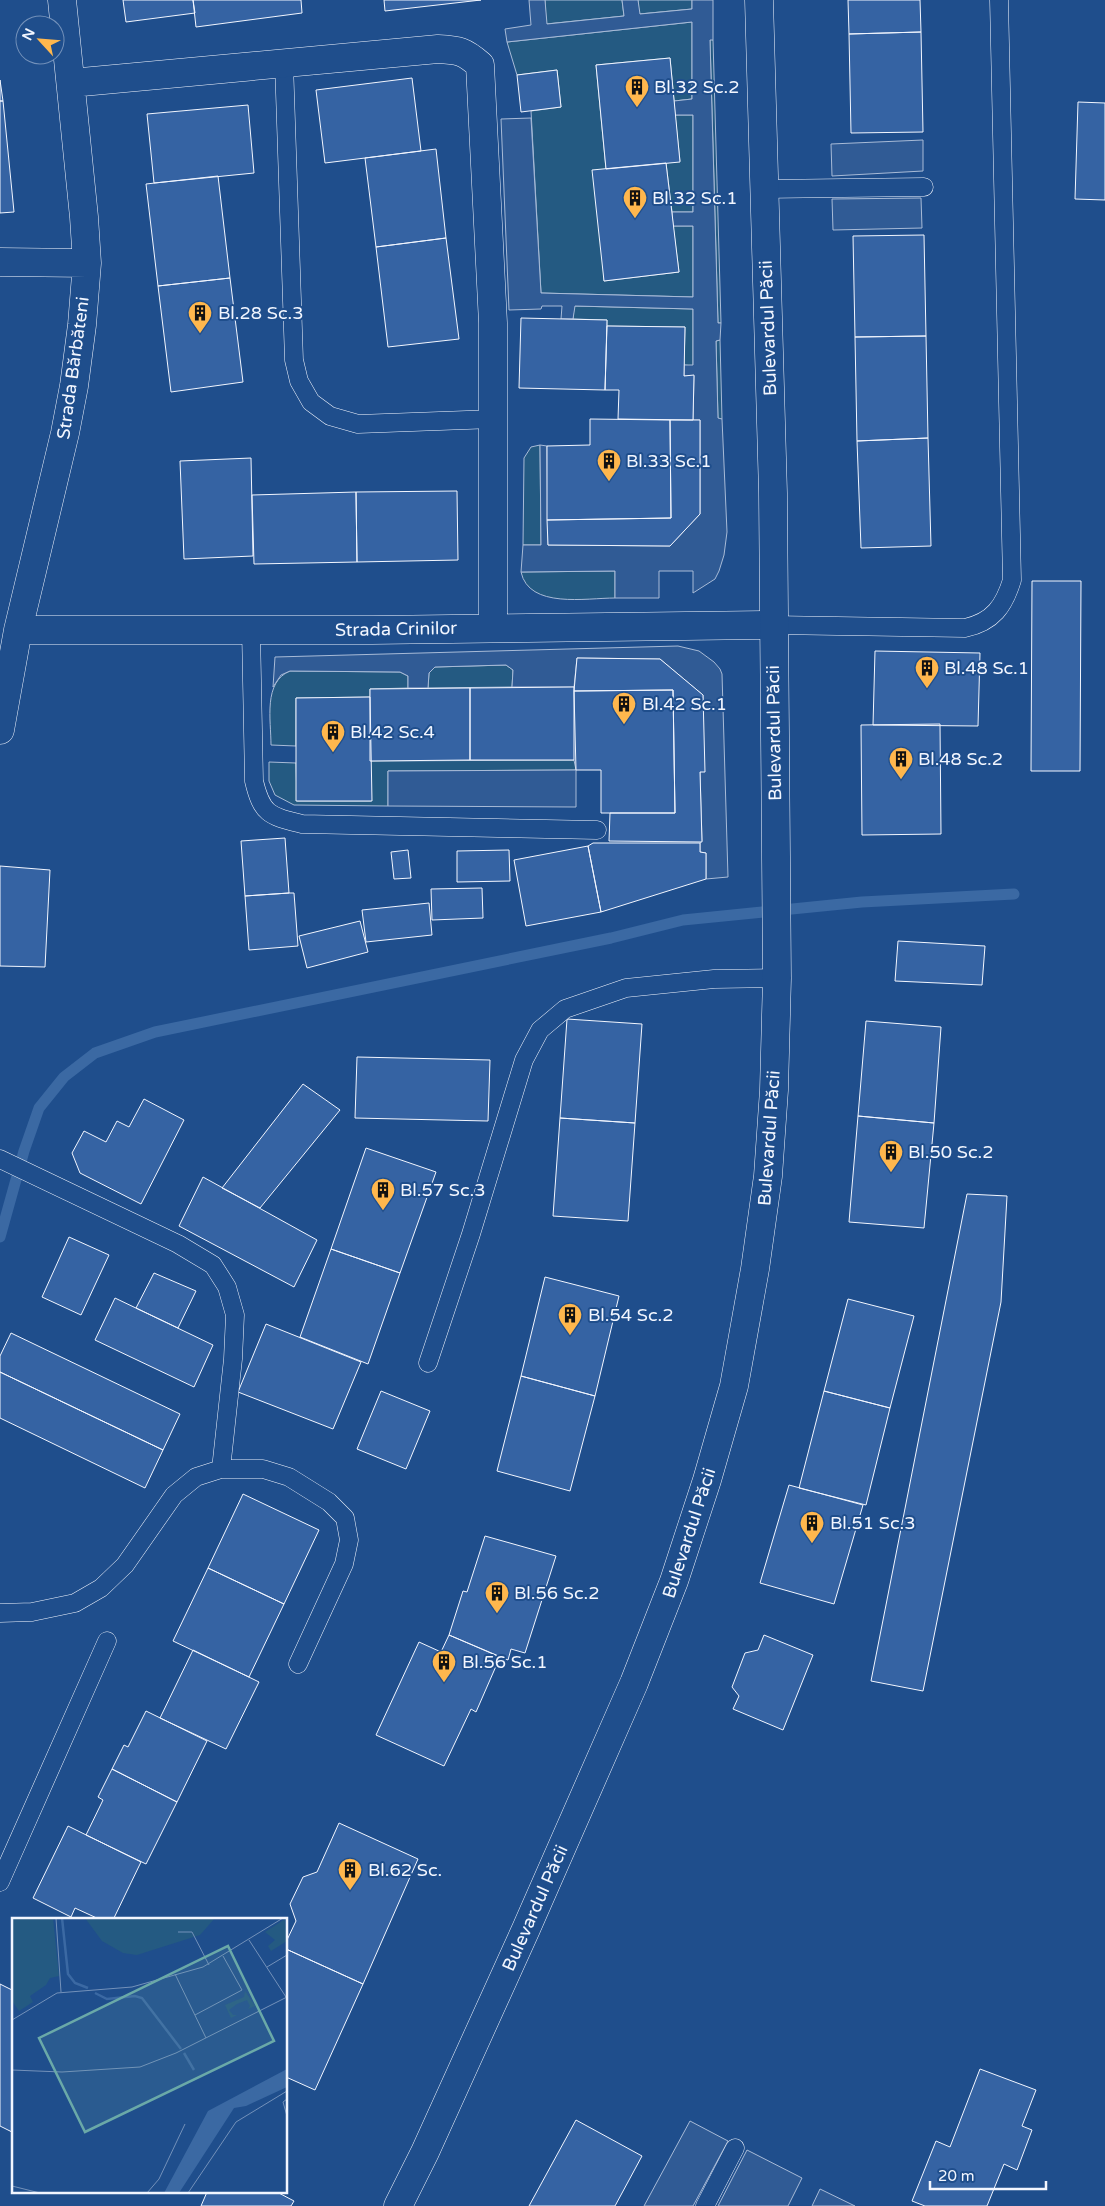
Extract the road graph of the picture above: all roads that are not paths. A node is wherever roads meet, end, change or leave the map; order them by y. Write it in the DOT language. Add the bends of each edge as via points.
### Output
graph roads {
  1 [pos="62,0"];
  2 [pos="759,0"];
  3 [pos="998,0"];
  4 [pos="284,63"];
  5 [pos="71,83"];
  6 [pos="924,187"];
  7 [pos="764,189"];
  8 [pos="0,262"];
  9 [pos="87,263"];
  10 [pos="494,418"];
  11 [pos="773,625"];
  12 [pos="493,628"];
  13 [pos="18,630"];
  14 [pos="251,630"];
  15 [pos="0,730"];
  16 [pos="597,830"];
  17 [pos="777,978"];
  18 [pos="1,1159"];
  19 [pos="428,1363"];
  20 [pos="221,1469"];
  21 [pos="0,1613"];
  22 [pos="107,1641"];
  23 [pos="298,1664"];
  24 [pos="0,1882"];
  25 [pos="735,2148"];
  26 [pos="398,2206"];
  27 [pos="705,2206"];
  1 -- 5 [label="street, Strada Bărbăteni"];
  2 -- 7 [label="street, Bulevardul Păcii"];
  3 -- 11 [label="lane" via="1012,580 1006,600 978,625 965,628"];
  4 -- 5 [label="street"];
  4 -- 10 [label="lane" via="294,360 299,381 311,402 330,416 358,424"];
  4 -- 10 [label="street" via="438,49 459,50 480,66 494,323"];
  5 -- 9 [label="street, Strada Bărbăteni"];
  6 -- 7 [label="lane"];
  7 -- 11 [label="street, Bulevardul Păcii" via="773,493"];
  8 -- 9 [label="street"];
  9 -- 13 [label="street, Strada Bărbăteni" via="74,386 56,477"];
  10 -- 12 [label="street"];
  11 -- 12 [label="street, Strada Crinilor"];
  11 -- 17 [label="street, Bulevardul Păcii"];
  12 -- 14 [label="street, Strada Crinilor"];
  13 -- 14 [label="street, Strada Crinilor"];
  13 -- 15 [label="street, Strada Bărbăteni"];
  14 -- 16 [label="lane" via="254,781 259,801 268,812 283,820 302,824"];
  17 -- 19 [label="lane" via="714,979 626,988 565,1009 540,1030 524,1060"];
  17 -- 26 [label="street, Bulevardul Păcii" via="774,1100 758,1250 734,1386 707,1480 674,1581 634,1683 522,1938"];
  18 -- 20 [label="lane" via="178,1244 213,1265 227,1287 235,1315"];
  20 -- 21 [label="lane" via="196,1477 174,1495 125,1565 102,1588 75,1603 32,1612"];
  20 -- 23 [label="lane" via="263,1469 289,1477 329,1502 345,1518 349,1540 344,1564"];
  22 -- 24 [label="lane"];
  25 -- 27 [label="lane"];
}
